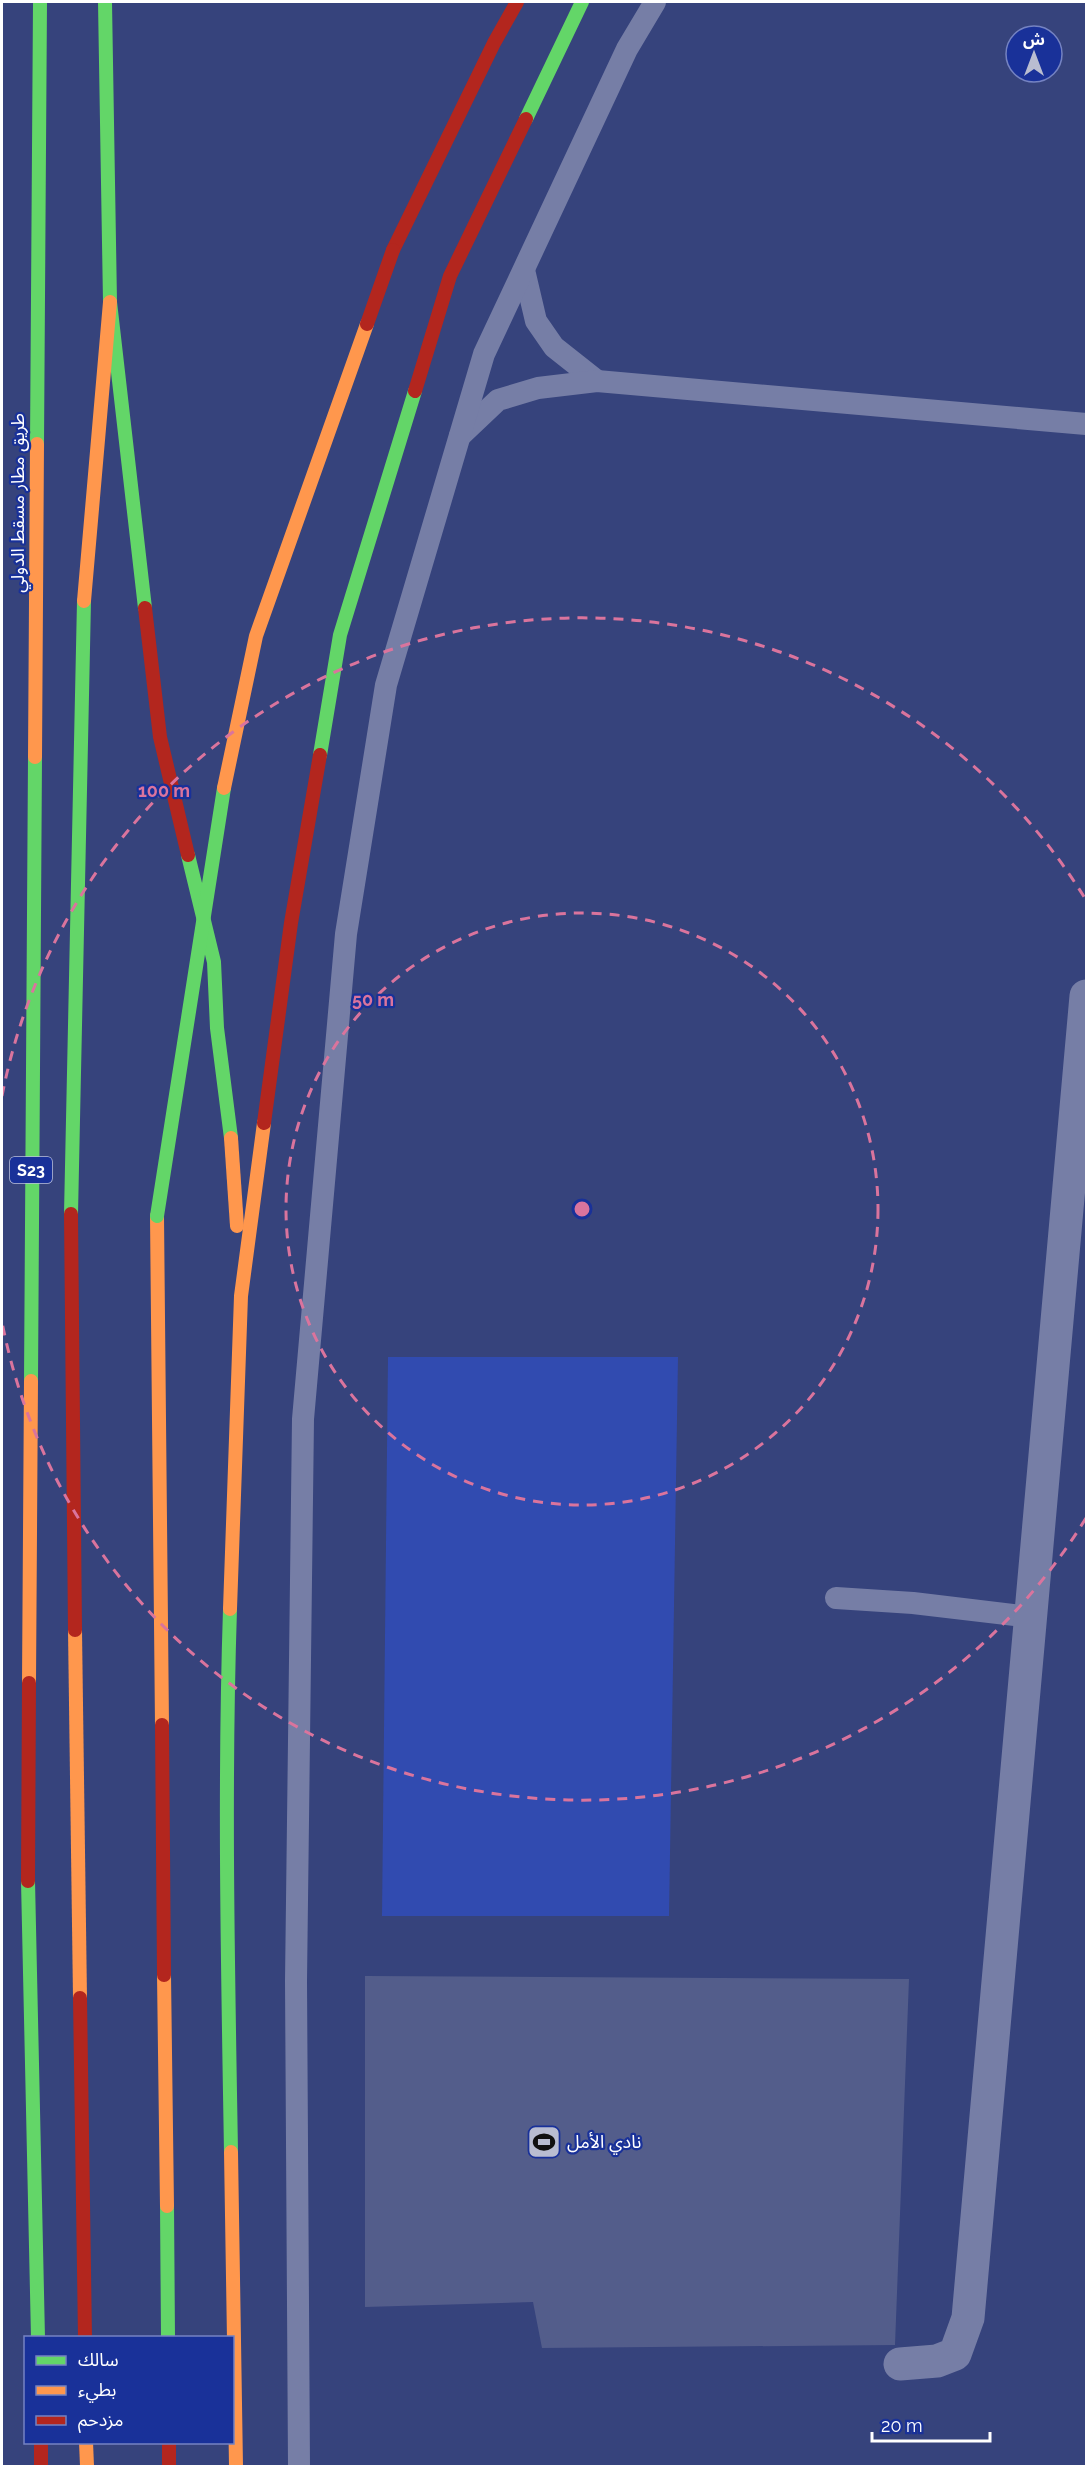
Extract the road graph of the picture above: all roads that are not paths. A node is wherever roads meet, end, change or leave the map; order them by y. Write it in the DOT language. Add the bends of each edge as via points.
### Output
graph roads {
  1 [pos="40,2"];
  2 [pos="105,2"];
  3 [pos="517,2"];
  4 [pos="582,2"];
  5 [pos="655,2"];
  6 [pos="524,270"];
  7 [pos="110,302"];
  8 [pos="597,381"];
  9 [pos="1086,424"];
  10 [pos="459,437"];
  11 [pos="1086,996"];
  12 [pos="241,1296"];
  13 [pos="836,1598"];
  14 [pos="1031,1617"];
  15 [pos="38,2336"];
  16 [pos="85,2336"];
  17 [pos="168,2336"];
  18 [pos="234,2336"];
  19 [pos="234,2347"];
  20 [pos="900,2364"];
  21 [pos="40,2444"];
  22 [pos="86,2444"];
  23 [pos="169,2444"];
  24 [pos="41,2466"];
  25 [pos="87,2466"];
  26 [pos="169,2466"];
  27 [pos="236,2466"];
  28 [pos="299,2466"];
  1 -- 15 [label="main road, طريق مطار مسقط الدولي / S23" via="28,1855"];
  2 -- 7 [label="main road"];
  3 -- 17 [label="main road, bridge" via="393,250 256,636 220,809 157,1216"];
  4 -- 12 [label="main road" via="450,276 340,635 291,923"];
  5 -- 6 [label="lane" via="627,49"];
  6 -- 8 [label="lane" via="536,321 554,347"];
  6 -- 10 [label="lane" via="484,354"];
  7 -- 12 [label="main road" via="160,737 214,962"];
  7 -- 16 [label="main road" via="83,609 70,1247"];
  8 -- 9 [label="lane"];
  8 -- 10 [label="lane" via="538,388 498,400"];
  10 -- 28 [label="lane" via="386,685 346,934 303,1419 296,1981"];
  11 -- 14 [label="street"];
  12 -- 18 [label="main road" via="227,1692"];
  13 -- 14 [label="lane"];
  14 -- 20 [label="street" via="968,2318 954,2354 937,2361"];
  19 -- 27 [label="main road"];
  21 -- 24 [label="main road"];
  22 -- 25 [label="main road"];
  23 -- 26 [label="main road"];
}
